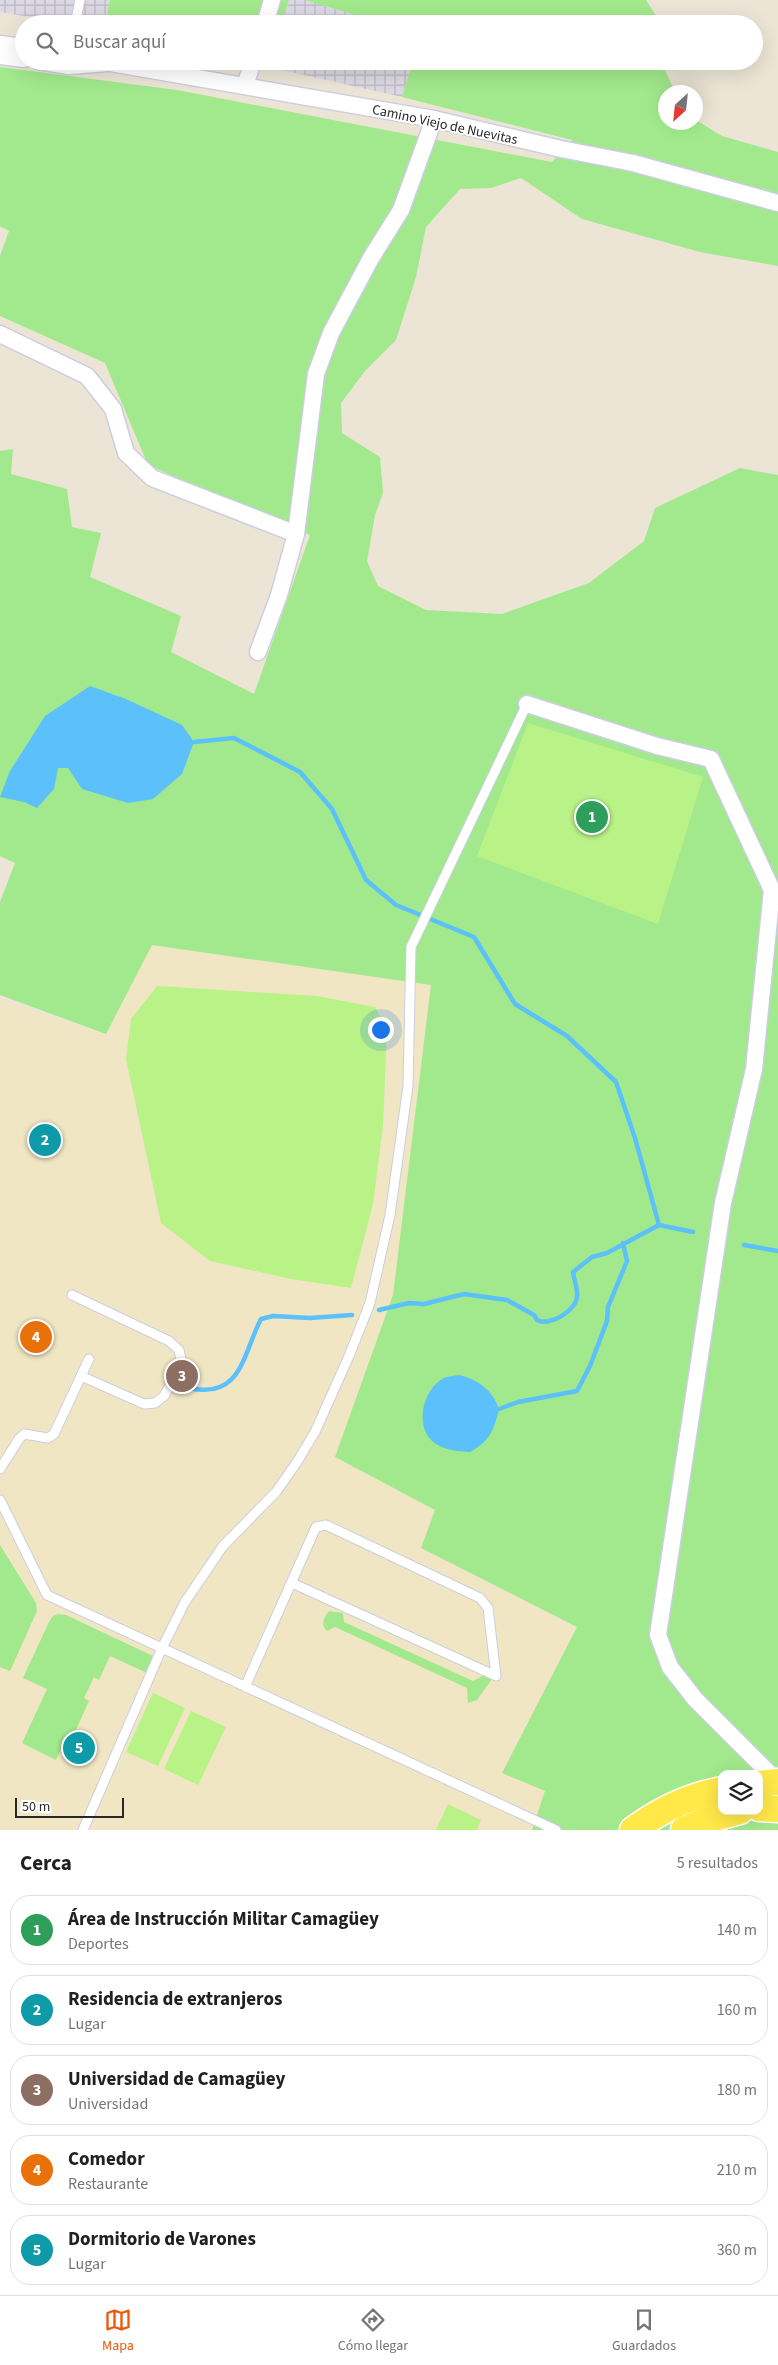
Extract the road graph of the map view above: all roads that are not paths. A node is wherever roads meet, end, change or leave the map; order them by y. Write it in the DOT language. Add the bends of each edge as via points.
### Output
graph roads {
  1 [pos="80,0"];
  2 [pos="272,0"];
  3 [pos="77,15"];
  4 [pos="268,15"];
  5 [pos="0,44"];
  6 [pos="15,46"];
  7 [pos="0,56"];
  8 [pos="15,58"];
  9 [pos="150,70"];
  10 [pos="250,70"];
  11 [pos="245,86"];
  12 [pos="434,119"];
  13 [pos="778,203"];
  14 [pos="0,334"];
  15 [pos="296,534"];
  16 [pos="258,652"];
  17 [pos="527,704"];
  18 [pos="72,1295"];
  19 [pos="89,1359"];
  20 [pos="81,1376"];
  21 [pos="0,1469"];
  22 [pos="0,1500"];
  23 [pos="292,1582"];
  24 [pos="162,1648"];
  25 [pos="245,1687"];
  26 [pos="778,1782"];
  27 [pos="763,1784"];
  28 [pos="718,1791"];
  29 [pos="763,1808"];
  30 [pos="778,1809"];
  31 [pos="726,1815"];
  32 [pos="83,1830"];
  33 [pos="556,1830"];
  34 [pos="633,1830"];
  35 [pos="684,1830"];
  1 -- 3 [label="lane"];
  2 -- 4 [label="street"];
  5 -- 6 [label="street"];
  7 -- 8 [label="street"];
  9 -- 11 [label="street, Camino Viejo de Nuevitas"];
  10 -- 11 [label="street"];
  11 -- 12 [label="street, Camino Viejo de Nuevitas"];
  12 -- 13 [label="street, Camino Viejo de Nuevitas" via="633,163"];
  12 -- 15 [label="street" via="401,210 371,258 332,333 316,374"];
  14 -- 15 [label="street" via="87,376 113,409 126,452 152,478"];
  15 -- 16 [label="street" via="280,595"];
  17 -- 24 [label="lane" via="412,947 408,1086 390,1215 366,1312 315,1432 276,1492 224,1546 185,1602"];
  17 -- 26 [label="street" via="657,746 711,759 772,890 754,1069 723,1203 658,1636 670,1667 696,1699"];
  18 -- 20 [label="lane" via="169,1341 179,1350 182,1359 164,1396 155,1403 144,1404"];
  19 -- 20 [label="lane"];
  20 -- 21 [label="lane" via="54,1434 48,1438 24,1434"];
  22 -- 24 [label="lane" via="47,1595"];
  23 -- 23 [label="lane" via="316,1527 326,1525 480,1598 488,1608 496,1676"];
  23 -- 25 [label="lane"];
  24 -- 25 [label="lane"];
  24 -- 32 [label="lane"];
  25 -- 33 [label="lane"];
  26 -- 27 [label="main road"];
  28 -- 34 [label="main road" via="682,1801 654,1814"];
  29 -- 30 [label="main road"];
  31 -- 35 [label="main road"];
}
